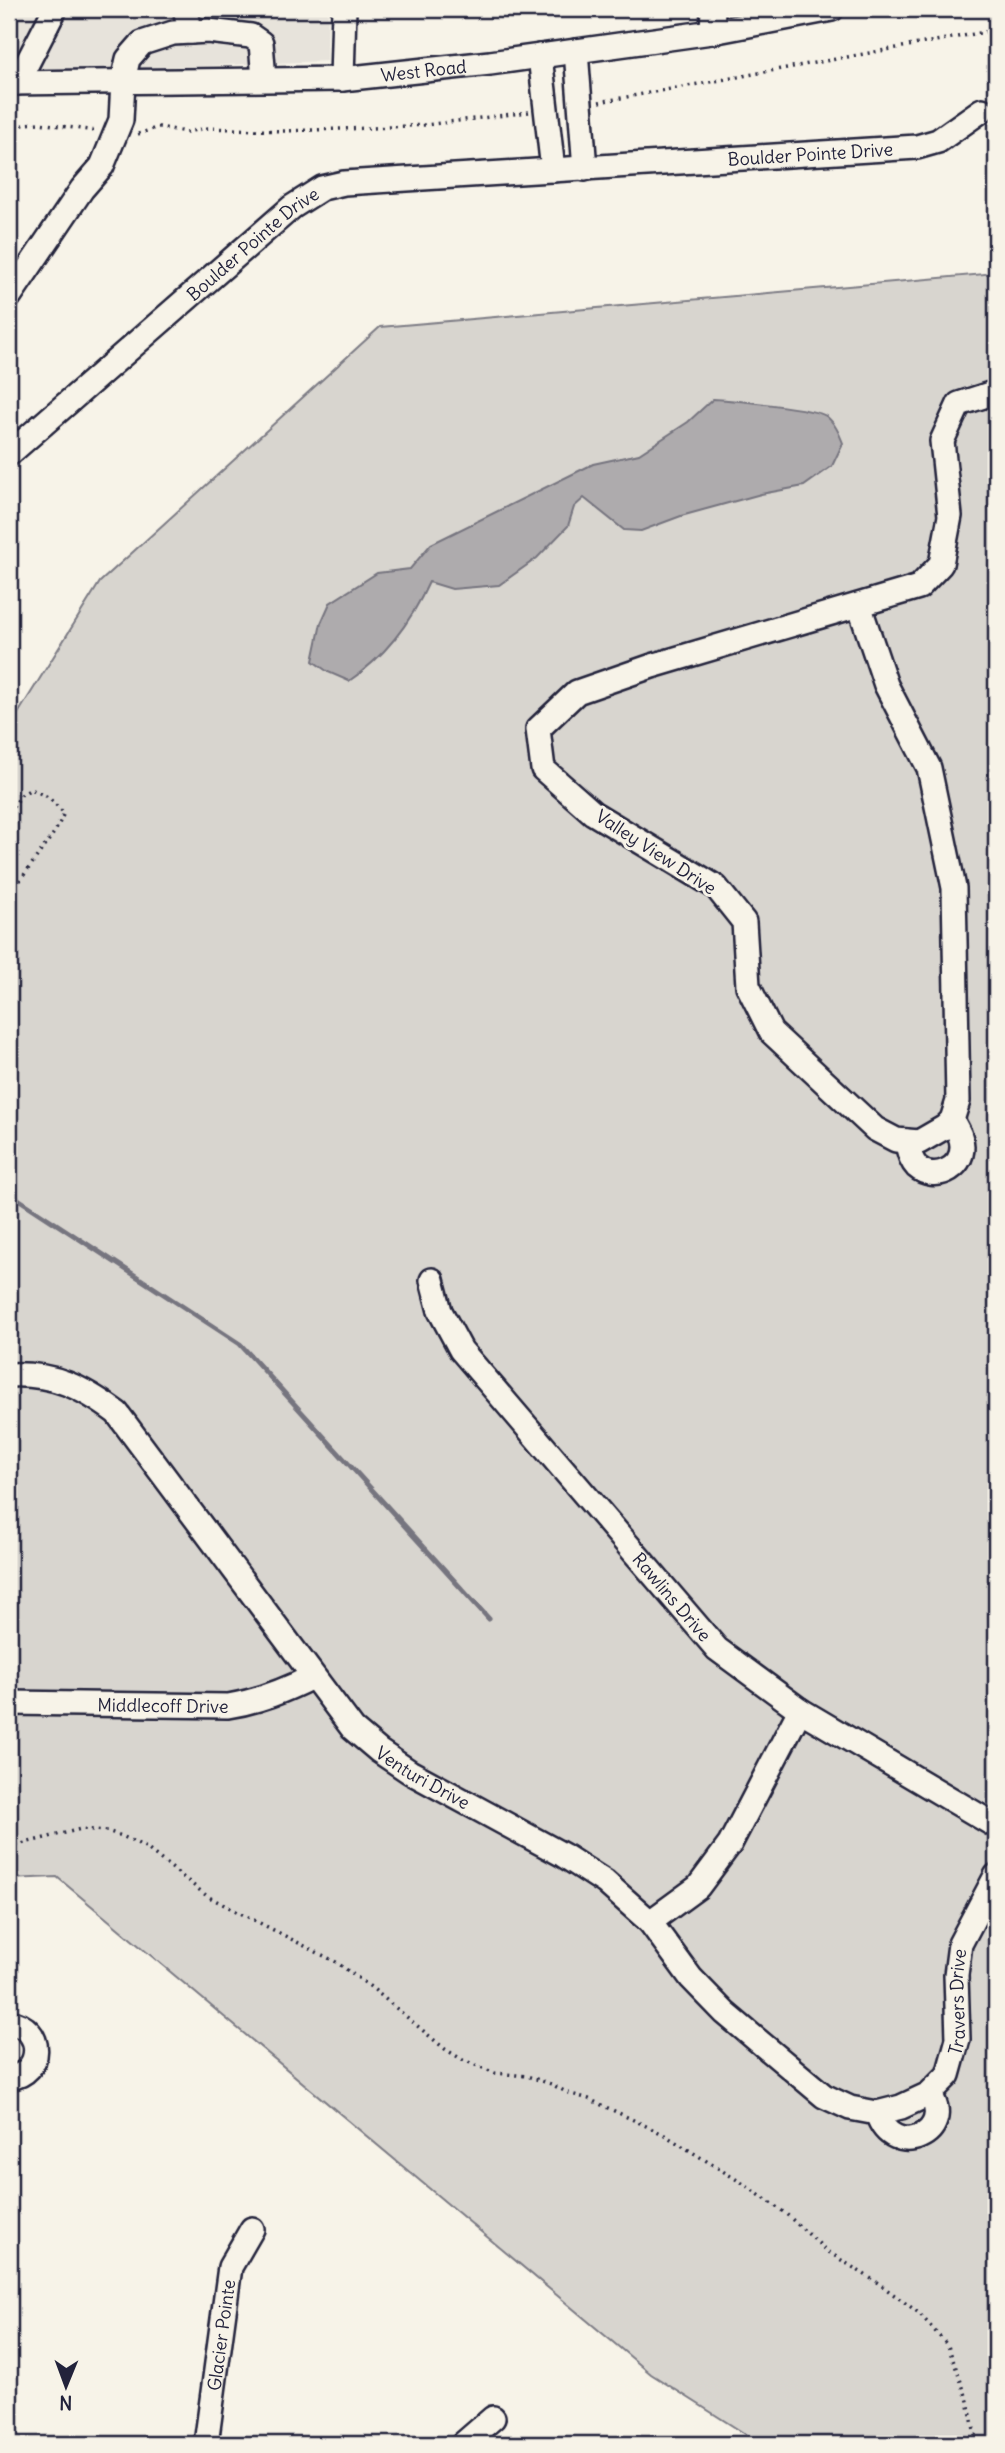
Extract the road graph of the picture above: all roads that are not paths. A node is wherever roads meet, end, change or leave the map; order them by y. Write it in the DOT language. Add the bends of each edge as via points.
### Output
graph roads {
  1 [pos="55,9"];
  2 [pos="185,9"];
  3 [pos="344,9"];
  4 [pos="713,9"];
  5 [pos="832,9"];
  6 [pos="191,32"];
  7 [pos="712,32"];
  8 [pos="576,51"];
  9 [pos="540,56"];
  10 [pos="264,79"];
  11 [pos="342,79"];
  12 [pos="123,81"];
  13 [pos="13,83"];
  14 [pos="982,110"];
  15 [pos="585,169"];
  16 [pos="553,170"];
  17 [pos="9,297"];
  18 [pos="996,392"];
  19 [pos="9,454"];
  20 [pos="859,605"];
  21 [pos="952,1119"];
  22 [pos="906,1141"];
  23 [pos="432,1280"];
  24 [pos="9,1375"];
  25 [pos="312,1677"];
  26 [pos="9,1703"];
  27 [pos="800,1710"];
  28 [pos="996,1826"];
  29 [pos="996,1877"];
  30 [pos="650,1922"];
  31 [pos="9,2022"];
  32 [pos="9,2078"];
  33 [pos="929,2094"];
  34 [pos="901,2107"];
  35 [pos="877,2113"];
  36 [pos="252,2229"];
  37 [pos="492,2418"];
  38 [pos="206,2444"];
  39 [pos="463,2444"];
  1 -- 13 [label="street"];
  2 -- 6 [label="street"];
  3 -- 11 [label="street"];
  4 -- 7 [label="street"];
  5 -- 7 [label="street, West Road"];
  6 -- 10 [label="street" via="251,36 261,43"];
  6 -- 12 [label="street" via="142,43 128,59"];
  7 -- 8 [label="street, West Road"];
  8 -- 9 [label="street, West Road"];
  8 -- 15 [label="street"];
  9 -- 11 [label="street, West Road"];
  9 -- 16 [label="street"];
  10 -- 11 [label="street, West Road"];
  10 -- 12 [label="street, West Road"];
  12 -- 13 [label="street, West Road"];
  12 -- 17 [label="street" via="121,120 102,166"];
  14 -- 15 [label="street, Boulder Pointe Drive" via="938,141 918,147"];
  15 -- 16 [label="street, Boulder Pointe Drive"];
  16 -- 19 [label="street, Boulder Pointe Drive" via="322,188 292,207"];
  18 -- 20 [label="street, Valley View Drive" via="959,404 942,441 950,516 941,564 919,587"];
  20 -- 21 [label="street" via="886,685 929,768 954,888 958,1101"];
  20 -- 22 [label="street, Valley View Drive" via="577,692 538,729 543,769 593,813 716,887 744,922 748,986 771,1032 875,1129"];
  21 -- 22 [label="street" via="919,1142"];
  21 -- 22 [label="street" via="962,1145 957,1163 950,1169 933,1174 923,1171 912,1159"];
  23 -- 27 [label="street, Rawlins Drive" via="440,1311 461,1350 561,1469 717,1650"];
  24 -- 25 [label="street, Venturi Drive" via="28,1374 76,1386 117,1413"];
  25 -- 26 [label="street, Middlecoff Drive" via="281,1693 228,1706"];
  25 -- 30 [label="street, Venturi Drive" via="353,1729 379,1751 564,1855 605,1882"];
  27 -- 28 [label="street, Rawlins Drive"];
  27 -- 30 [label="street" via="730,1844 698,1887"];
  29 -- 33 [label="street, Travers Drive" via="960,1944 958,2039 948,2075"];
  30 -- 35 [label="street, Venturi Drive" via="691,1978 725,2013 824,2096"];
  31 -- 32 [label="street" via="29,2031 36,2048 31,2066"];
  33 -- 34 [label="street, Travers Drive"];
  33 -- 35 [label="street" via="937,2108 936,2118 917,2139 887,2133"];
  34 -- 35 [label="street, Venturi Drive"];
  36 -- 38 [label="street, Glacier Pointe" via="230,2267"];
  37 -- 39 [label="street"];
}
